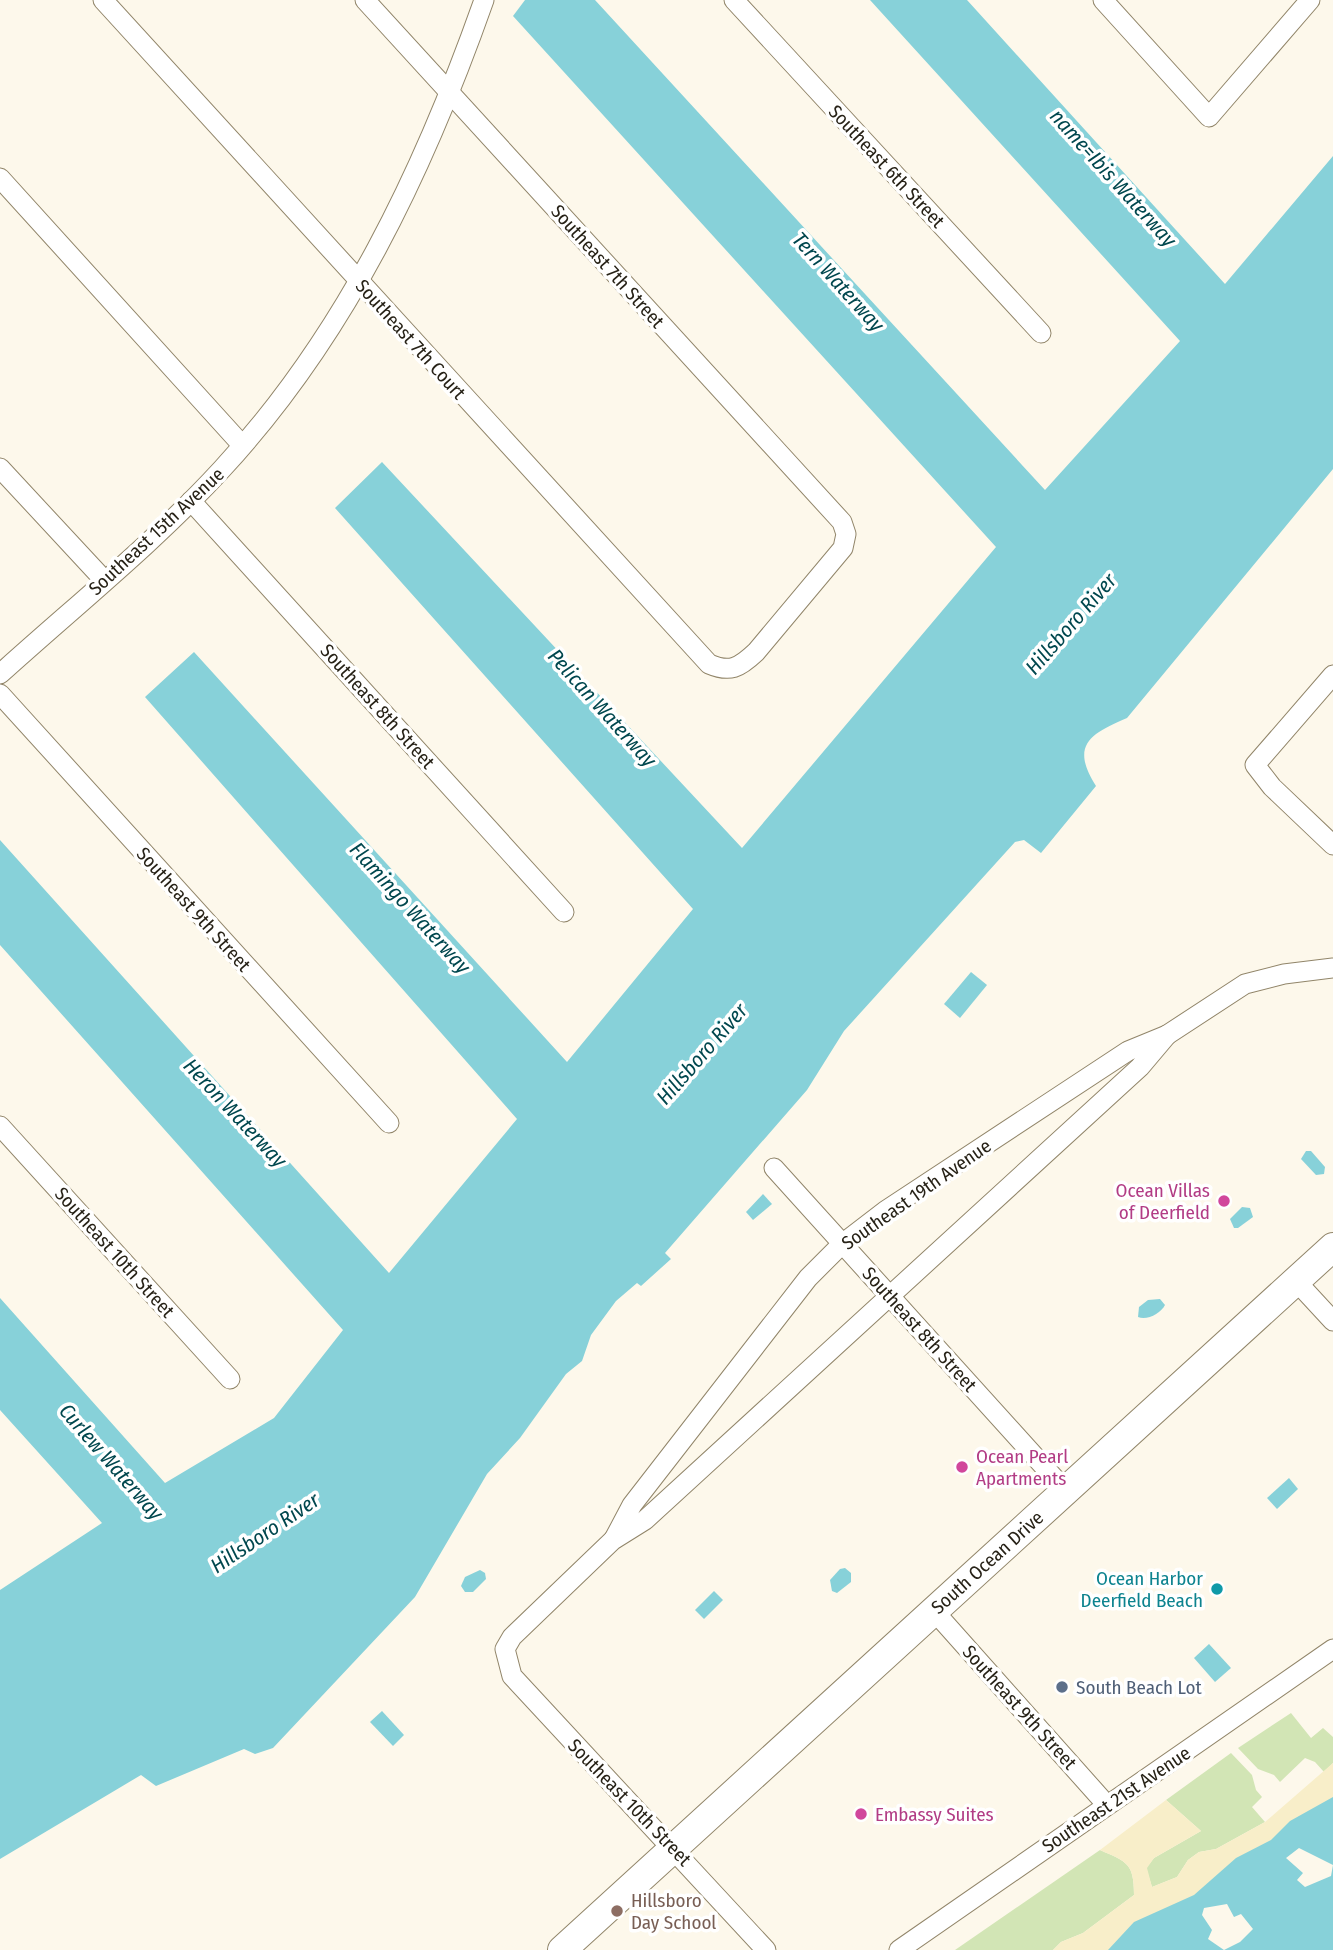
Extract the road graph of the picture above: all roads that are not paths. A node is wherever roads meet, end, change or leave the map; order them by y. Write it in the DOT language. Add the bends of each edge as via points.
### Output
graph roads {
  1 [pos="103,0"];
  2 [pos="365,0"];
  3 [pos="484,0"];
  4 [pos="734,0"];
  5 [pos="1103,0"];
  6 [pos="1310,0"];
  7 [pos="451,94"];
  8 [pos="0,178"];
  9 [pos="359,282"];
  10 [pos="1041,333"];
  11 [pos="242,445"];
  12 [pos="0,468"];
  13 [pos="191,501"];
  14 [pos="104,580"];
  15 [pos="724,671"];
  16 [pos="0,674"];
  17 [pos="1333,675"];
  18 [pos="0,694"];
  19 [pos="1333,845"];
  20 [pos="564,912"];
  21 [pos="1333,968"];
  22 [pos="1167,1035"];
  23 [pos="389,1123"];
  24 [pos="0,1126"];
  25 [pos="774,1168"];
  26 [pos="842,1244"];
  27 [pos="1333,1247"];
  28 [pos="1296,1280"];
  29 [pos="890,1296"];
  30 [pos="1333,1321"];
  31 [pos="230,1379"];
  32 [pos="1066,1491"];
  33 [pos="613,1540"];
  34 [pos="934,1611"];
  35 [pos="505,1649"];
  36 [pos="1333,1649"];
  37 [pos="1106,1804"];
  38 [pos="672,1849"];
  39 [pos="562,1950"];
  40 [pos="766,1950"];
  41 [pos="899,1950"];
  1 -- 9 [label="street, Southeast 7th Court"];
  2 -- 7 [label="street, Southeast 7th Street"];
  3 -- 7 [label="street, Southeast 15th Avenue"];
  4 -- 10 [label="street, Southeast 6th Street"];
  5 -- 6 [label="street" via="1209,117"];
  7 -- 9 [label="street, Southeast 15th Avenue" via="391,226"];
  7 -- 15 [label="street, Southeast 7th Street" via="842,522 846,534 843,548 756,652 740,667"];
  8 -- 11 [label="street"];
  9 -- 11 [label="street, Southeast 15th Avenue" via="278,402"];
  9 -- 15 [label="street, Southeast 7th Court" via="709,664"];
  11 -- 13 [label="street, Southeast 15th Avenue"];
  12 -- 14 [label="street"];
  13 -- 14 [label="street, Southeast 15th Avenue"];
  13 -- 20 [label="street, Southeast 8th Street"];
  14 -- 16 [label="street, Southeast 15th Avenue"];
  17 -- 19 [label="street" via="1255,765"];
  18 -- 23 [label="street, Southeast 9th Street"];
  21 -- 22 [label="street, Southeast 19th Avenue" via="1245,984"];
  22 -- 26 [label="street, Southeast 19th Avenue" via="1128,1051"];
  22 -- 29 [label="street, Southeast 19th Avenue" via="1140,1067"];
  24 -- 31 [label="street, Southeast 10th Street"];
  25 -- 26 [label="street, Southeast 8th Street"];
  26 -- 29 [label="street, Southeast 8th Street"];
  26 -- 33 [label="street, Southeast 19th Avenue" via="808,1278 632,1504"];
  27 -- 28 [label="main road, South Ocean Drive"];
  28 -- 30 [label="street"];
  28 -- 32 [label="main road, South Ocean Drive"];
  29 -- 32 [label="street, Southeast 8th Street"];
  29 -- 33 [label="street, Southeast 19th Avenue" via="645,1520"];
  32 -- 34 [label="main road, South Ocean Drive"];
  33 -- 35 [label="street, Southeast 19th Avenue"];
  34 -- 37 [label="street, Southeast 9th Street"];
  34 -- 38 [label="main road, South Ocean Drive"];
  35 -- 38 [label="street, Southeast 10th Street" via="512,1676"];
  36 -- 37 [label="street, Southeast 21st Avenue"];
  37 -- 41 [label="street, Southeast 21st Avenue"];
  38 -- 39 [label="main road, South Ocean Drive"];
  38 -- 40 [label="street, Southeast 10th Street"];
}
